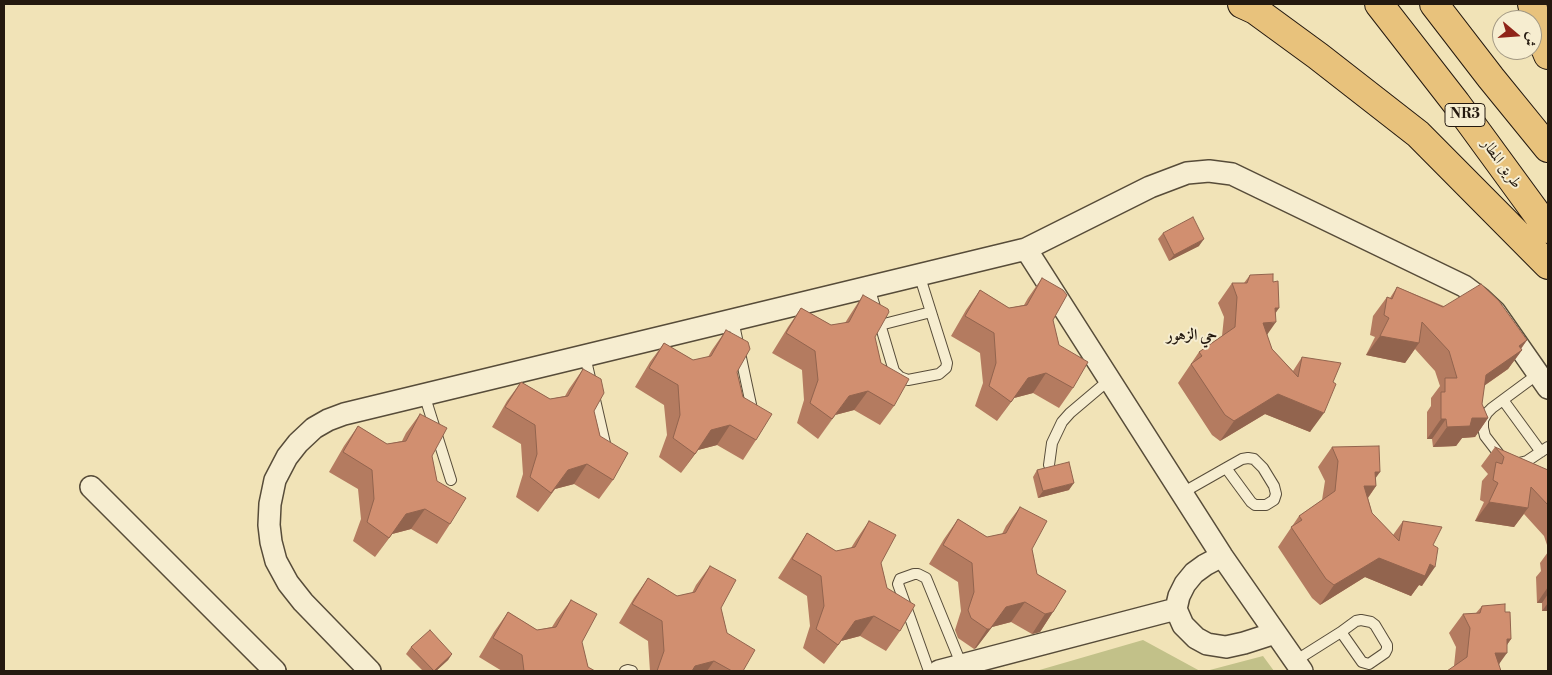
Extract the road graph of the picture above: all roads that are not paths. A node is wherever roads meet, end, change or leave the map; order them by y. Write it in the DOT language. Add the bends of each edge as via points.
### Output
graph roads {
  1 [pos="1242,4"];
  2 [pos="1379,4"];
  3 [pos="1434,4"];
  4 [pos="1532,4"];
  5 [pos="1548,55"];
  6 [pos="1548,148"];
  7 [pos="1548,229"];
  8 [pos="1026,249"];
  9 [pos="1548,264"];
  10 [pos="920,274"];
  11 [pos="869,287"];
  12 [pos="931,312"];
  13 [pos="733,320"];
  14 [pos="880,326"];
  15 [pos="585,356"];
  16 [pos="1109,380"];
  17 [pos="1543,381"];
  18 [pos="424,394"];
  19 [pos="1503,400"];
  20 [pos="754,415"];
  21 [pos="1544,449"];
  22 [pos="608,460"];
  23 [pos="1049,465"];
  24 [pos="1226,468"];
  25 [pos="451,480"];
  26 [pos="90,487"];
  27 [pos="1182,493"];
  28 [pos="1222,556"];
  29 [pos="1176,609"];
  30 [pos="1340,632"];
  31 [pos="1275,633"];
  32 [pos="962,666"];
  33 [pos="1299,666"];
  34 [pos="275,671"];
  35 [pos="370,671"];
  36 [pos="625,671"];
  37 [pos="632,671"];
  38 [pos="929,671"];
  39 [pos="939,671"];
  1 -- 9 [label="highway" via="1318,56 1418,134"];
  2 -- 7 [label="highway, طريق المطار / NR3"];
  3 -- 6 [label="highway, NR3"];
  4 -- 5 [label="highway"];
  8 -- 10 [label="street"];
  8 -- 16 [label="street"];
  8 -- 17 [label="street" via="1186,173 1232,174 1464,286 1495,312"];
  10 -- 11 [label="street"];
  10 -- 12 [label="lane"];
  11 -- 13 [label="street"];
  11 -- 14 [label="lane"];
  12 -- 14 [label="lane"];
  12 -- 14 [label="lane" via="947,363 939,374 908,380 900,377 894,371"];
  13 -- 15 [label="street"];
  13 -- 20 [label="lane"];
  15 -- 18 [label="street"];
  15 -- 22 [label="lane"];
  16 -- 23 [label="lane" via="1062,422 1052,443"];
  16 -- 27 [label="street"];
  17 -- 19 [label="lane"];
  18 -- 25 [label="lane"];
  18 -- 35 [label="street" via="344,414 314,428 287,456 275,480 270,504 269,525 276,561 288,583"];
  19 -- 21 [label="lane"];
  19 -- 21 [label="lane" via="1487,413 1483,428 1485,436 1504,460 1519,464"];
  24 -- 24 [label="lane" via="1242,459 1254,459 1274,486 1274,500 1260,506 1250,502"];
  24 -- 27 [label="lane"];
  26 -- 34 [label="street"];
  27 -- 28 [label="street"];
  28 -- 29 [label="street" via="1194,573 1185,584"];
  28 -- 31 [label="street"];
  29 -- 31 [label="street" via="1183,626 1207,644 1226,647"];
  29 -- 32 [label="street"];
  30 -- 30 [label="lane" via="1366,620 1375,625 1387,649 1382,656 1365,664"];
  30 -- 33 [label="lane"];
  31 -- 33 [label="street"];
  32 -- 38 [label="lane" via="926,578 914,574 900,579 898,584"];
  32 -- 39 [label="street"];
  36 -- 37 [label="lane"];
}
